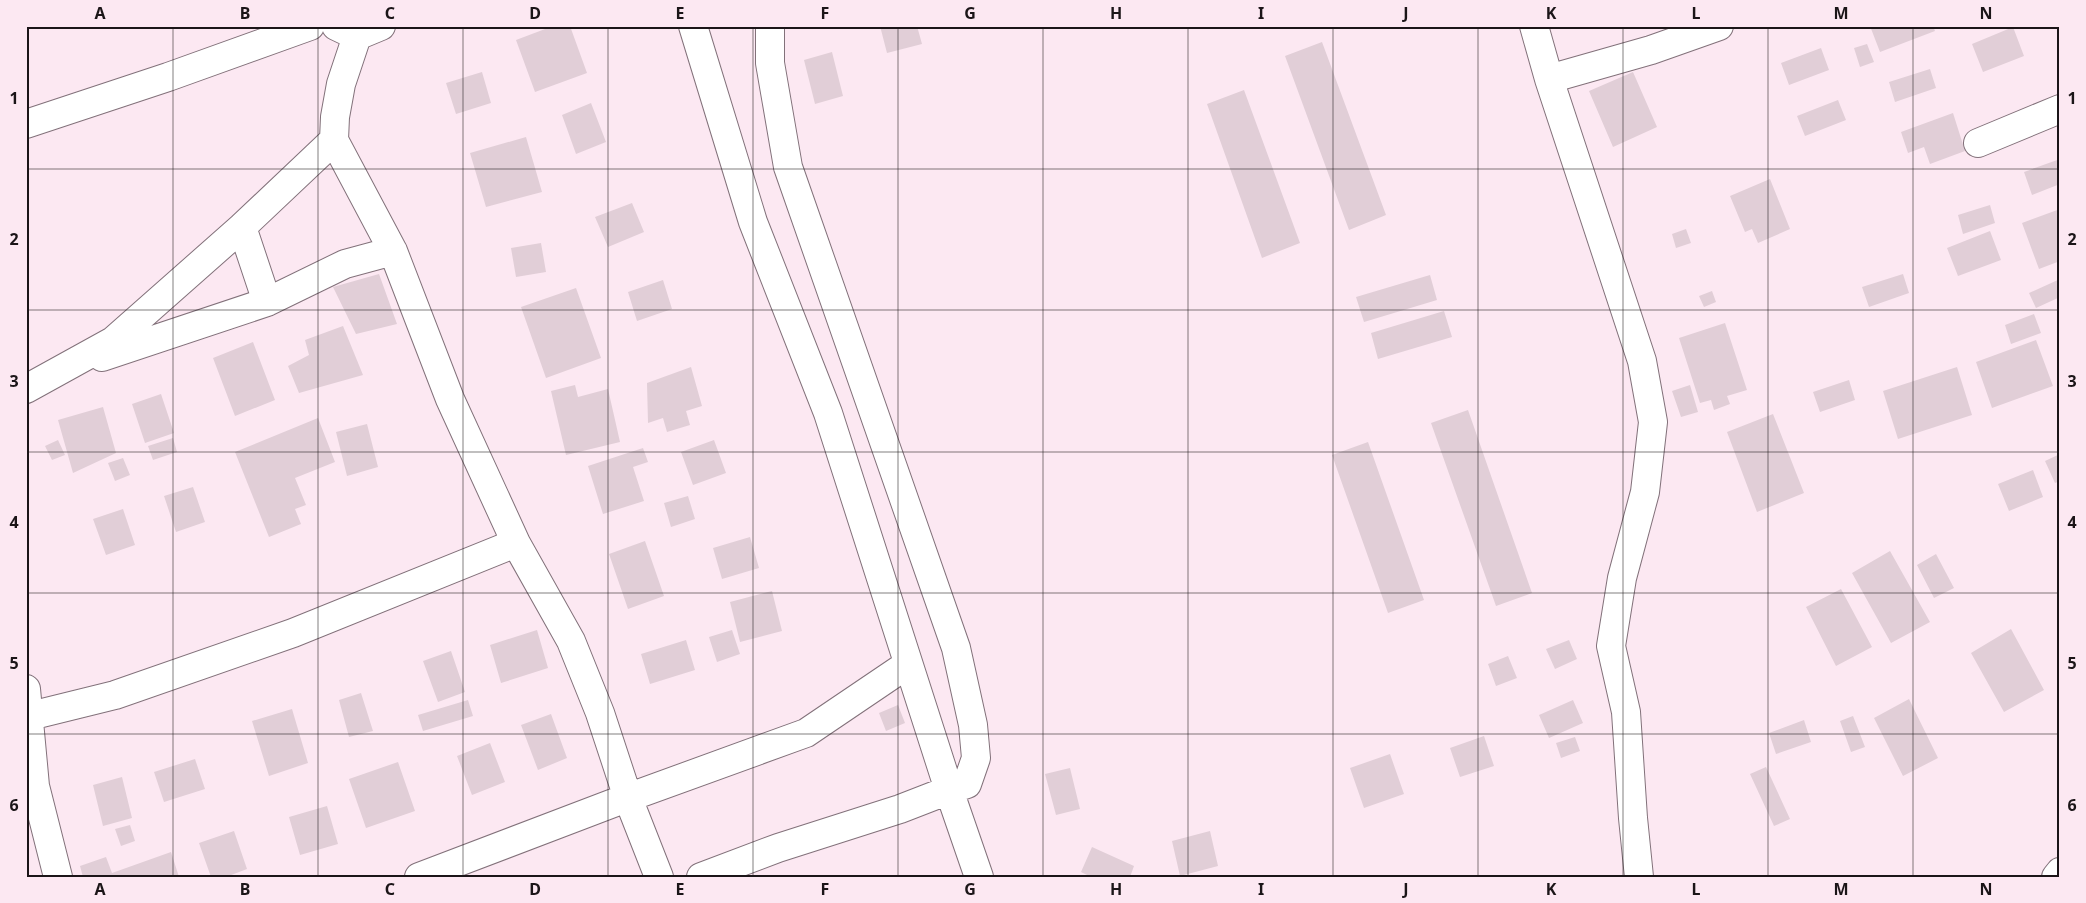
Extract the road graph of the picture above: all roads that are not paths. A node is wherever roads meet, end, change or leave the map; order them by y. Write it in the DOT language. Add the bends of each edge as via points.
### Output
graph roads {
  1 [pos="310,26"];
  2 [pos="693,26"];
  3 [pos="770,26"];
  4 [pos="1534,26"];
  5 [pos="1719,26"];
  6 [pos="358,30"];
  7 [pos="1549,80"];
  8 [pos="2060,109"];
  9 [pos="26,124"];
  10 [pos="334,140"];
  11 [pos="1978,143"];
  12 [pos="242,227"];
  13 [pos="393,251"];
  14 [pos="266,302"];
  15 [pos="62,369"];
  16 [pos="26,389"];
  17 [pos="516,543"];
  18 [pos="908,664"];
  19 [pos="26,689"];
  20 [pos="30,716"];
  21 [pos="949,790"];
  22 [pos="628,798"];
  23 [pos="2060,872"];
  24 [pos="58,877"];
  25 [pos="420,877"];
  26 [pos="659,877"];
  27 [pos="701,877"];
  28 [pos="978,877"];
  29 [pos="1640,877"];
  30 [pos="2056,877"];
  1 -- 9 [label="street"];
  2 -- 18 [label="street" via="753,222 828,413"];
  3 -- 21 [label="street" via="770,63 788,167 956,648 973,724 976,758 967,784"];
  4 -- 7 [label="street"];
  5 -- 7 [label="street"];
  6 -- 10 [label="street" via="341,84"];
  7 -- 29 [label="street" via="1642,361 1653,422 1645,492 1622,578 1611,646 1626,712 1632,818"];
  8 -- 11 [label="street"];
  10 -- 12 [label="street"];
  10 -- 13 [label="street"];
  12 -- 14 [label="street"];
  12 -- 15 [label="street" via="113,341"];
  13 -- 14 [label="street" via="345,264"];
  13 -- 17 [label="street" via="450,399"];
  14 -- 15 [label="street"];
  15 -- 16 [label="street"];
  17 -- 20 [label="street" via="292,633 115,695"];
  17 -- 22 [label="street" via="571,641 600,713"];
  18 -- 21 [label="street"];
  18 -- 22 [label="street" via="806,733"];
  19 -- 20 [label="street"];
  20 -- 24 [label="street" via="35,786"];
  21 -- 27 [label="street"];
  21 -- 28 [label="street"];
  22 -- 25 [label="street"];
  22 -- 26 [label="street"];
  23 -- 30 [label="street"];
}
